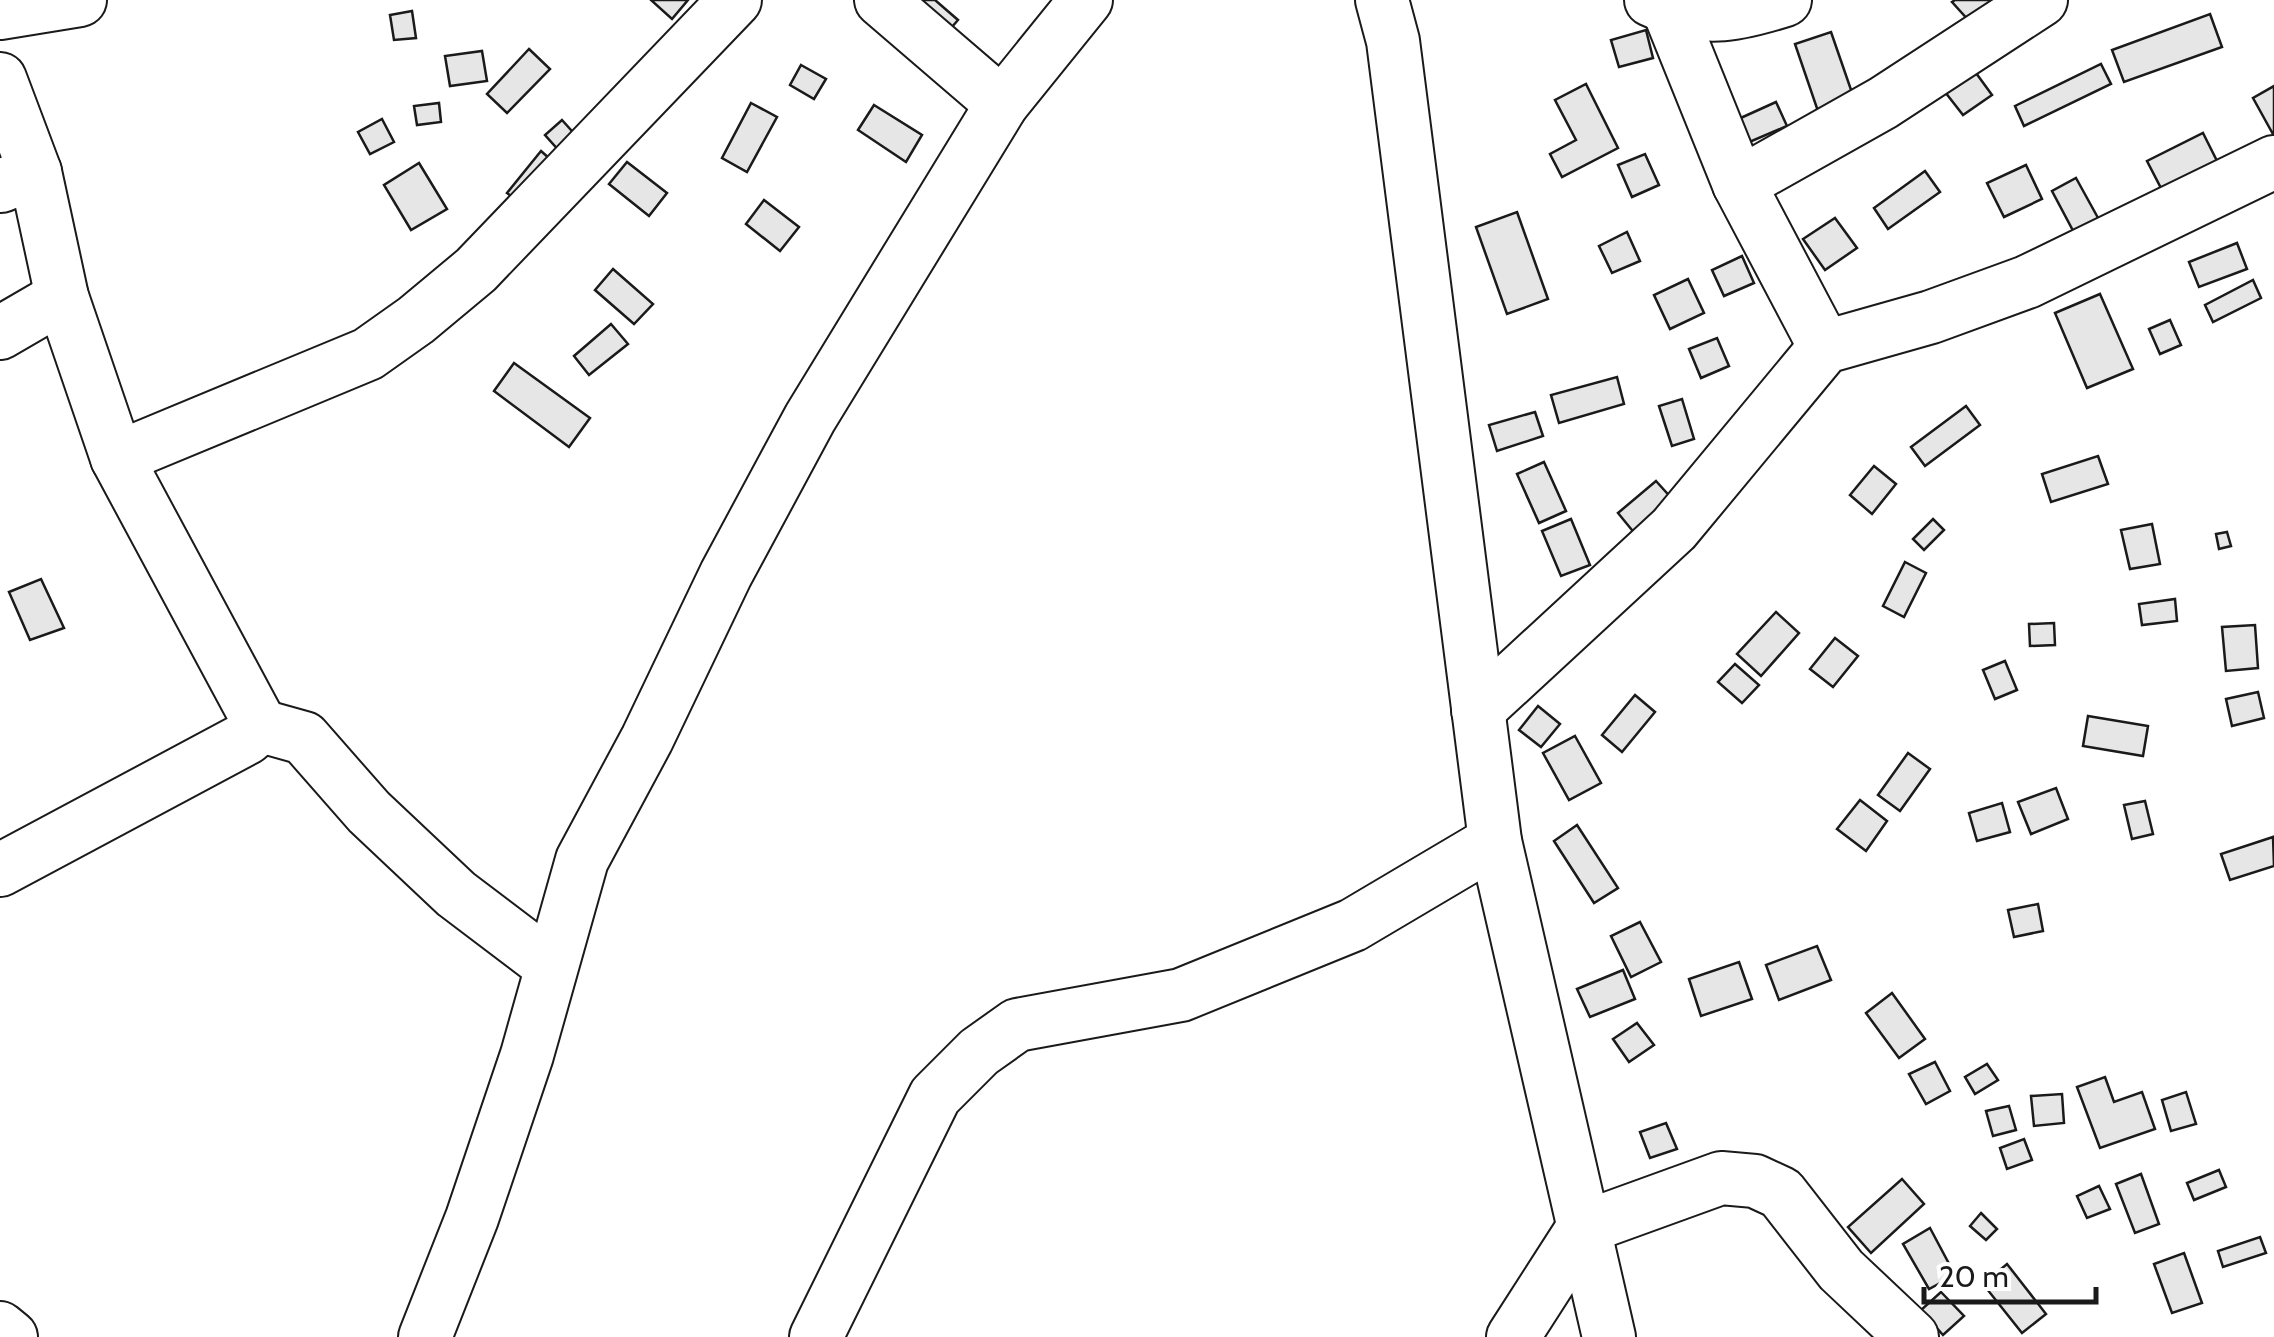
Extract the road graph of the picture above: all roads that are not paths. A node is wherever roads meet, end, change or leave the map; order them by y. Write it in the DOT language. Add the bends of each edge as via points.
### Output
graph roads {
  1 [pos="80,0"];
  2 [pos="735,0"];
  3 [pos="881,0"];
  4 [pos="1086,0"];
  5 [pos="1382,0"];
  6 [pos="1786,0"];
  7 [pos="2040,0"];
  8 [pos="1660,4"];
  9 [pos="0,13"];
  10 [pos="0,80"];
  11 [pos="1002,104"];
  12 [pos="2274,162"];
  13 [pos="17,179"];
  14 [pos="1738,184"];
  15 [pos="62,296"];
  16 [pos="0,334"];
  17 [pos="1824,347"];
  18 [pos="117,458"];
  19 [pos="1478,710"];
  20 [pos="261,726"];
  21 [pos="1495,842"];
  22 [pos="0,870"];
  23 [pos="551,966"];
  24 [pos="1584,1228"];
  25 [pos="0,1328"];
  26 [pos="10,1337"];
  27 [pos="425,1337"];
  28 [pos="816,1337"];
  29 [pos="1513,1337"];
  30 [pos="1609,1337"];
  31 [pos="1912,1337"];
  1 -- 9 [label="street"];
  2 -- 18 [label="street" via="476,270 416,320 368,354"];
  3 -- 11 [label="street"];
  4 -- 11 [label="street"];
  5 -- 19 [label="street" via="1393,41"];
  6 -- 8 [label="street" via="1738,14 1696,15"];
  7 -- 14 [label="street" via="1883,104"];
  8 -- 14 [label="street"];
  10 -- 13 [label="street"];
  11 -- 23 [label="street" via="810,418 726,574 582,860"];
  12 -- 17 [label="street" via="2027,282"];
  13 -- 15 [label="street"];
  14 -- 17 [label="street"];
  15 -- 16 [label="street"];
  15 -- 18 [label="street"];
  17 -- 19 [label="street" via="1674,529"];
  18 -- 20 [label="street"];
  19 -- 21 [label="street"];
  20 -- 22 [label="street"];
  20 -- 23 [label="street" via="304,738 456,894"];
  21 -- 24 [label="street"];
  21 -- 28 [label="street" via="1353,925 1181,994 1017,1025 978,1052 935,1096"];
  23 -- 27 [label="street" via="528,1055"];
  24 -- 29 [label="street"];
  24 -- 30 [label="street"];
  24 -- 31 [label="street" via="1721,1178 1755,1181 1780,1193 1841,1270"];
  25 -- 26 [label="street"];
}
